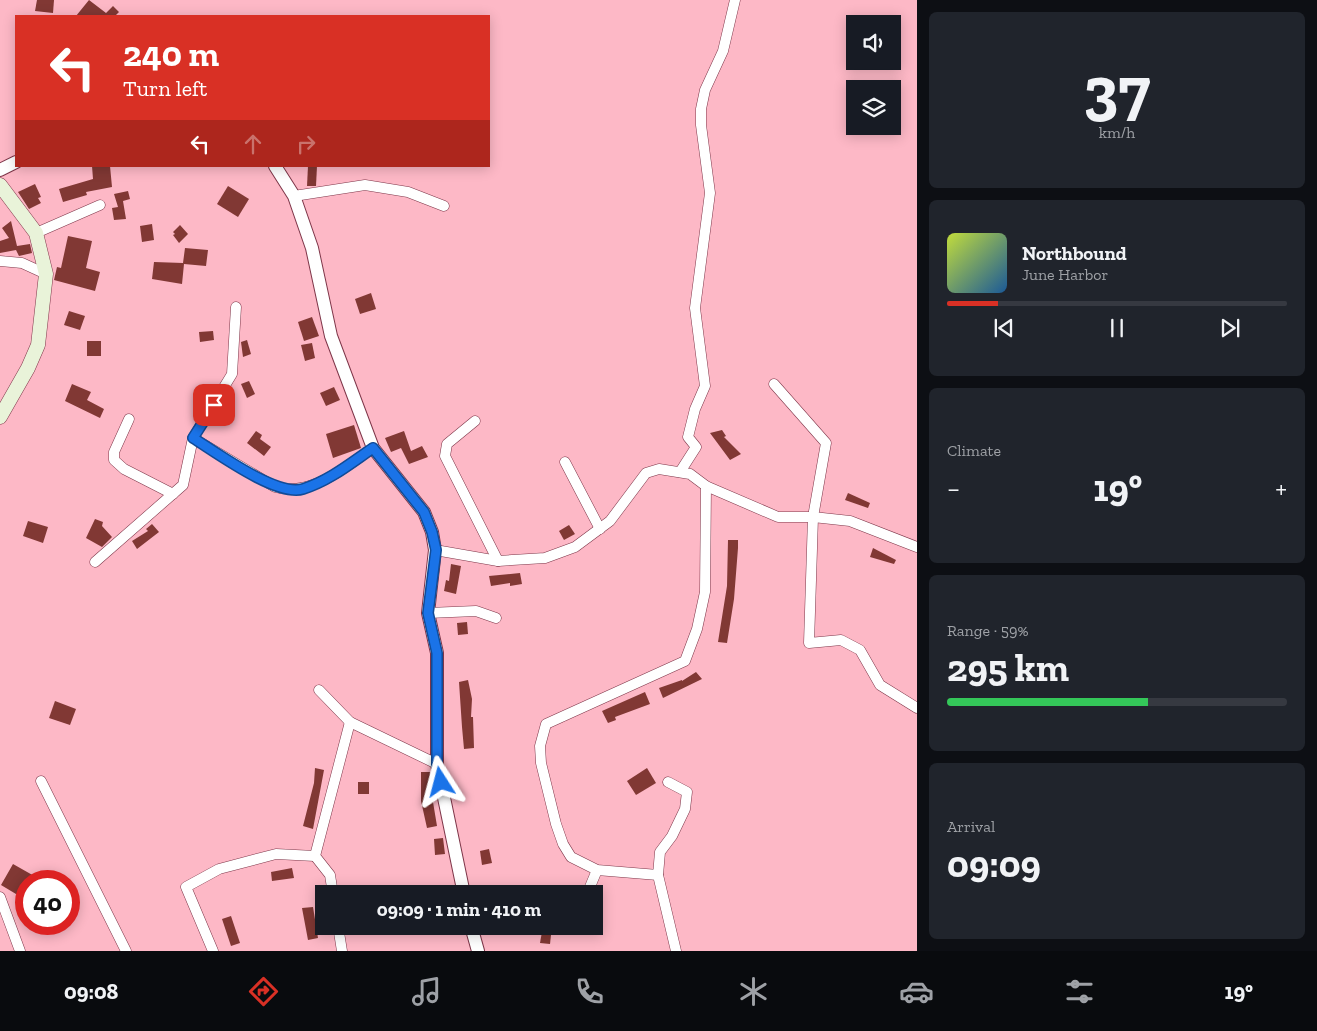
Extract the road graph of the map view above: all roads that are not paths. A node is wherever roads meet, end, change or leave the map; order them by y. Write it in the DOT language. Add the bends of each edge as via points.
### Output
graph roads {
  1 [pos="735,0"];
  2 [pos="15,162"];
  3 [pos="276,167"];
  4 [pos="0,170"];
  5 [pos="1,188"];
  6 [pos="294,196"];
  7 [pos="100,205"];
  8 [pos="444,206"];
  9 [pos="36,233"];
  10 [pos="0,261"];
  11 [pos="46,274"];
  12 [pos="236,307"];
  13 [pos="774,384"];
  14 [pos="0,417"];
  15 [pos="129,419"];
  16 [pos="475,421"];
  17 [pos="193,438"];
  18 [pos="373,448"];
  19 [pos="566,462"];
  20 [pos="680,472"];
  21 [pos="706,486"];
  22 [pos="173,494"];
  23 [pos="814,517"];
  24 [pos="600,529"];
  25 [pos="917,547"];
  26 [pos="436,550"];
  27 [pos="498,561"];
  28 [pos="95,562"];
  29 [pos="428,613"];
  30 [pos="496,618"];
  31 [pos="319,690"];
  32 [pos="917,708"];
  33 [pos="350,722"];
  34 [pos="437,764"];
  35 [pos="41,781"];
  36 [pos="668,782"];
  37 [pos="315,856"];
  38 [pos="596,870"];
  39 [pos="658,875"];
  40 [pos="332,885"];
  41 [pos="462,885"];
  42 [pos="590,885"];
  43 [pos="0,897"];
  44 [pos="339,935"];
  45 [pos="474,935"];
  46 [pos="20,951"];
  47 [pos="126,951"];
  48 [pos="213,951"];
  49 [pos="342,951"];
  50 [pos="478,951"];
  51 [pos="676,951"];
  1 -- 20 [label="street" via="723,51 705,90 701,109 710,193 695,308 705,386 688,437 696,447"];
  2 -- 4 [label="street"];
  3 -- 6 [label="street"];
  5 -- 9 [label="main road"];
  6 -- 8 [label="street" via="365,185 408,192"];
  6 -- 18 [label="street" via="312,248 331,336"];
  7 -- 9 [label="street"];
  9 -- 11 [label="main road"];
  10 -- 11 [label="street" via="22,263"];
  11 -- 14 [label="main road" via="38,345"];
  12 -- 17 [label="street" via="232,374"];
  13 -- 23 [label="street" via="826,443"];
  15 -- 22 [label="street" via="114,452 114,460 124,469"];
  16 -- 27 [label="street" via="447,444 445,456"];
  17 -- 18 [label="street" via="275,487 286,490 301,490 320,482"];
  17 -- 22 [label="street" via="183,485"];
  18 -- 26 [label="street" via="424,512"];
  19 -- 24 [label="street"];
  20 -- 21 [label="street" via="690,474"];
  20 -- 24 [label="street" via="659,468 646,472 621,508"];
  21 -- 23 [label="street" via="778,517"];
  21 -- 38 [label="street" via="705,592 697,629 685,661 546,724 540,746 541,763 556,824 571,857"];
  22 -- 28 [label="street"];
  23 -- 25 [label="street" via="850,521"];
  23 -- 32 [label="street" via="809,643 841,640 860,650 880,686"];
  24 -- 27 [label="street" via="575,547 545,558"];
  26 -- 27 [label="street"];
  26 -- 29 [label="street"];
  29 -- 30 [label="street" via="476,611"];
  29 -- 34 [label="street" via="437,653"];
  31 -- 33 [label="street"];
  33 -- 34 [label="street"];
  33 -- 37 [label="street"];
  34 -- 41 [label="street"];
  35 -- 47 [label="street"];
  36 -- 39 [label="street" via="687,792 685,809 660,852"];
  37 -- 40 [label="street" via="330,875"];
  37 -- 48 [label="street" via="276,854 219,869 186,887"];
  38 -- 39 [label="street"];
  38 -- 42 [label="street"];
  39 -- 51 [label="street"];
  43 -- 46 [label="street"];
  44 -- 49 [label="street"];
  45 -- 50 [label="street"];
}
